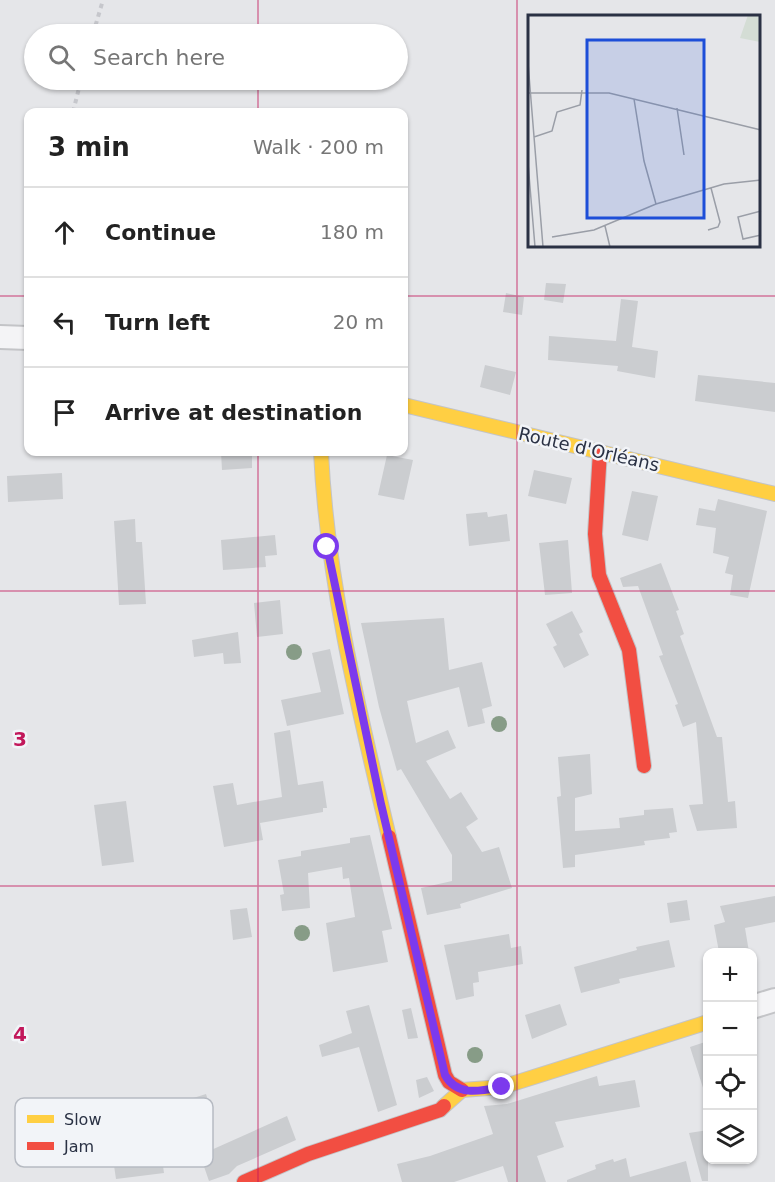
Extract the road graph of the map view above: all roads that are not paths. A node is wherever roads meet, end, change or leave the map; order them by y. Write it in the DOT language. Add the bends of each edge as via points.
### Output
graph roads {
  1 [pos="0,337"];
  2 [pos="24,338"];
  3 [pos="408,406"];
  4 [pos="600,451"];
  5 [pos="321,456"];
  6 [pos="775,494"];
  7 [pos="644,766"];
  8 [pos="775,1000"];
  9 [pos="757,1006"];
  10 [pos="703,1024"];
  11 [pos="462,1090"];
  12 [pos="244,1182"];
  1 -- 2 [label="street"];
  3 -- 4 [label="street, Route d'Orléans"];
  4 -- 6 [label="street, Route d'Orléans"];
  4 -- 7 [label="street" via="595,534 599,575 629,650"];
  5 -- 11 [label="street" via="327,547 381,804 445,1075"];
  8 -- 9 [label="street"];
  10 -- 11 [label="street" via="502,1087"];
  11 -- 12 [label="street" via="440,1110 308,1154"];
}
